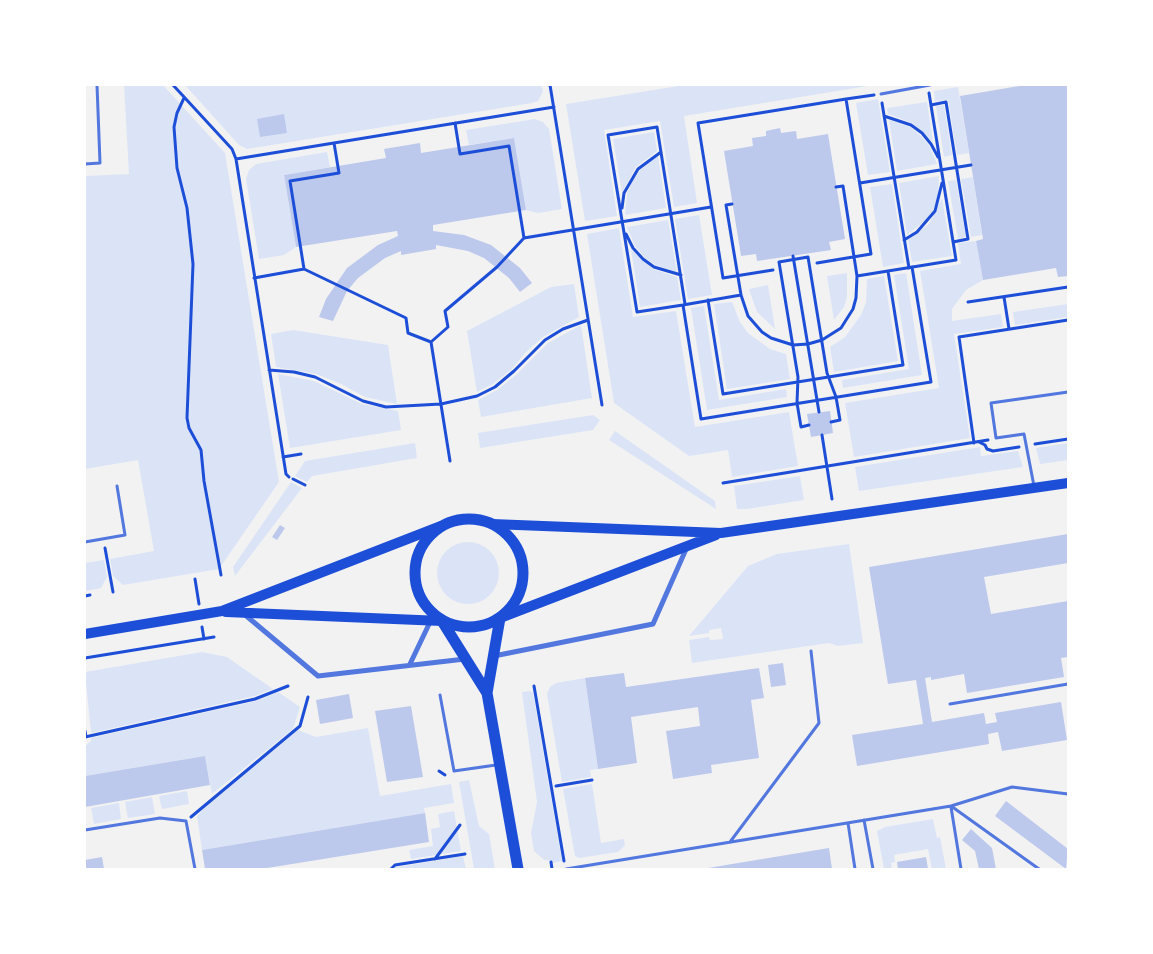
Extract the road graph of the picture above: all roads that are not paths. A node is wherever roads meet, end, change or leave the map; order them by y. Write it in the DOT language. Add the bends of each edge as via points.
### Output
graph roads {
  1 [pos="97,85"];
  2 [pos="929,85"];
  3 [pos="881,94"];
  4 [pos="85,164"];
  5 [pos="1068,392"];
  6 [pos="1068,483"];
  7 [pos="117,486"];
  8 [pos="1034,488"];
  9 [pos="492,524"];
  10 [pos="441,526"];
  11 [pos="721,533"];
  12 [pos="85,542"];
  13 [pos="688,546"];
  14 [pos="222,611"];
  15 [pos="242,612"];
  16 [pos="500,618"];
  17 [pos="436,620"];
  18 [pos="85,634"];
  19 [pos="811,651"];
  20 [pos="493,656"];
  21 [pos="465,658"];
  22 [pos="410,664"];
  23 [pos="1068,684"];
  24 [pos="487,693"];
  25 [pos="440,695"];
  26 [pos="950,704"];
  27 [pos="500,764"];
  28 [pos="1068,794"];
  29 [pos="951,806"];
  30 [pos="864,820"];
  31 [pos="848,823"];
  32 [pos="85,830"];
  33 [pos="730,842"];
  34 [pos="592,867"];
  35 [pos="195,869"];
  36 [pos="518,869"];
  37 [pos="566,869"];
  38 [pos="855,869"];
  39 [pos="873,869"];
  40 [pos="961,869"];
  41 [pos="1039,869"];
  1 -- 4 [label="lane" via="100,163"];
  2 -- 3 [label="lane"];
  5 -- 8 [label="lane" via="991,403 996,438 1024,434"];
  6 -- 8 [label="main road"];
  7 -- 12 [label="lane" via="125,535"];
  8 -- 11 [label="main road"];
  9 -- 10 [label="main road" via="475,519"];
  9 -- 11 [label="main road"];
  9 -- 16 [label="main road" via="516,545 522,560 520,593"];
  10 -- 14 [label="main road"];
  10 -- 17 [label="main road" via="422,546 414,573 418,592"];
  11 -- 13 [label="main road"];
  13 -- 16 [label="main road"];
  13 -- 20 [label="street" via="653,624"];
  14 -- 15 [label="main road"];
  14 -- 18 [label="main road"];
  15 -- 17 [label="main road"];
  15 -- 22 [label="street" via="318,676"];
  16 -- 17 [label="main road" via="471,628"];
  16 -- 20 [label="main road"];
  17 -- 21 [label="main road"];
  17 -- 22 [label="street"];
  19 -- 33 [label="lane" via="819,723"];
  20 -- 24 [label="main road"];
  21 -- 22 [label="street"];
  21 -- 24 [label="main road"];
  23 -- 26 [label="lane"];
  24 -- 27 [label="main road"];
  25 -- 27 [label="lane" via="454,771"];
  27 -- 36 [label="main road"];
  28 -- 29 [label="lane" via="1012,787"];
  29 -- 30 [label="lane"];
  29 -- 40 [label="lane"];
  29 -- 41 [label="lane"];
  30 -- 31 [label="lane"];
  30 -- 39 [label="lane"];
  31 -- 33 [label="lane"];
  31 -- 38 [label="lane"];
  32 -- 35 [label="lane" via="160,818 186,821"];
  33 -- 34 [label="lane"];
  34 -- 37 [label="lane"];
}
